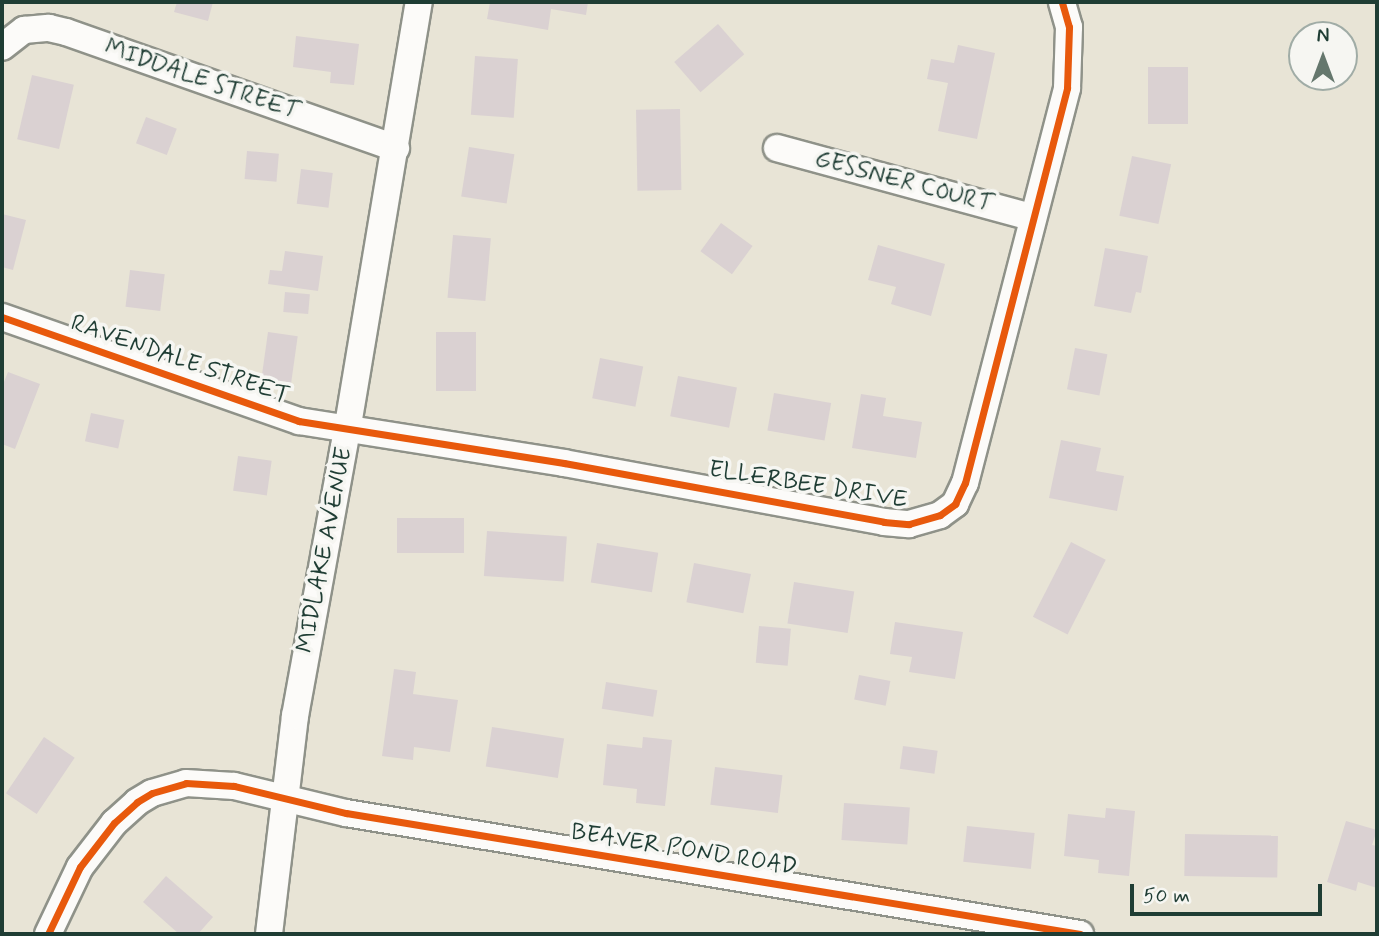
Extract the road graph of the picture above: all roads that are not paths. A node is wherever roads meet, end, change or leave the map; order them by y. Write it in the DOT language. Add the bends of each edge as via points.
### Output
graph roads {
  1 [pos="419,2"];
  2 [pos="1062,2"];
  3 [pos="5,43"];
  4 [pos="396,148"];
  5 [pos="777,148"];
  6 [pos="1031,217"];
  7 [pos="2,317"];
  8 [pos="347,431"];
  9 [pos="284,799"];
  10 [pos="48,934"];
  11 [pos="269,934"];
  12 [pos="1080,934"];
  1 -- 4 [label="street, MIDLAKE AVENUE"];
  2 -- 6 [label="street, ELLERBEE DRIVE" via="1069,27 1067,88"];
  3 -- 4 [label="street, MIDDALE STREET" via="24,30 66,32"];
  4 -- 8 [label="street, MIDLAKE AVENUE"];
  5 -- 6 [label="street, GESSNER COURT"];
  6 -- 8 [label="street, ELLERBEE DRIVE" via="965,483 955,504 940,515 909,524 884,522 564,463"];
  7 -- 8 [label="street, RAVENDALE STREET" via="299,421"];
  8 -- 9 [label="street, MIDLAKE AVENUE"];
  9 -- 10 [label="street, BEAVER POND ROAD" via="234,786 186,783 152,793 114,823 80,867"];
  9 -- 11 [label="street, MIDLAKE AVENUE"];
  9 -- 12 [label="street, BEAVER POND ROAD"];
}
